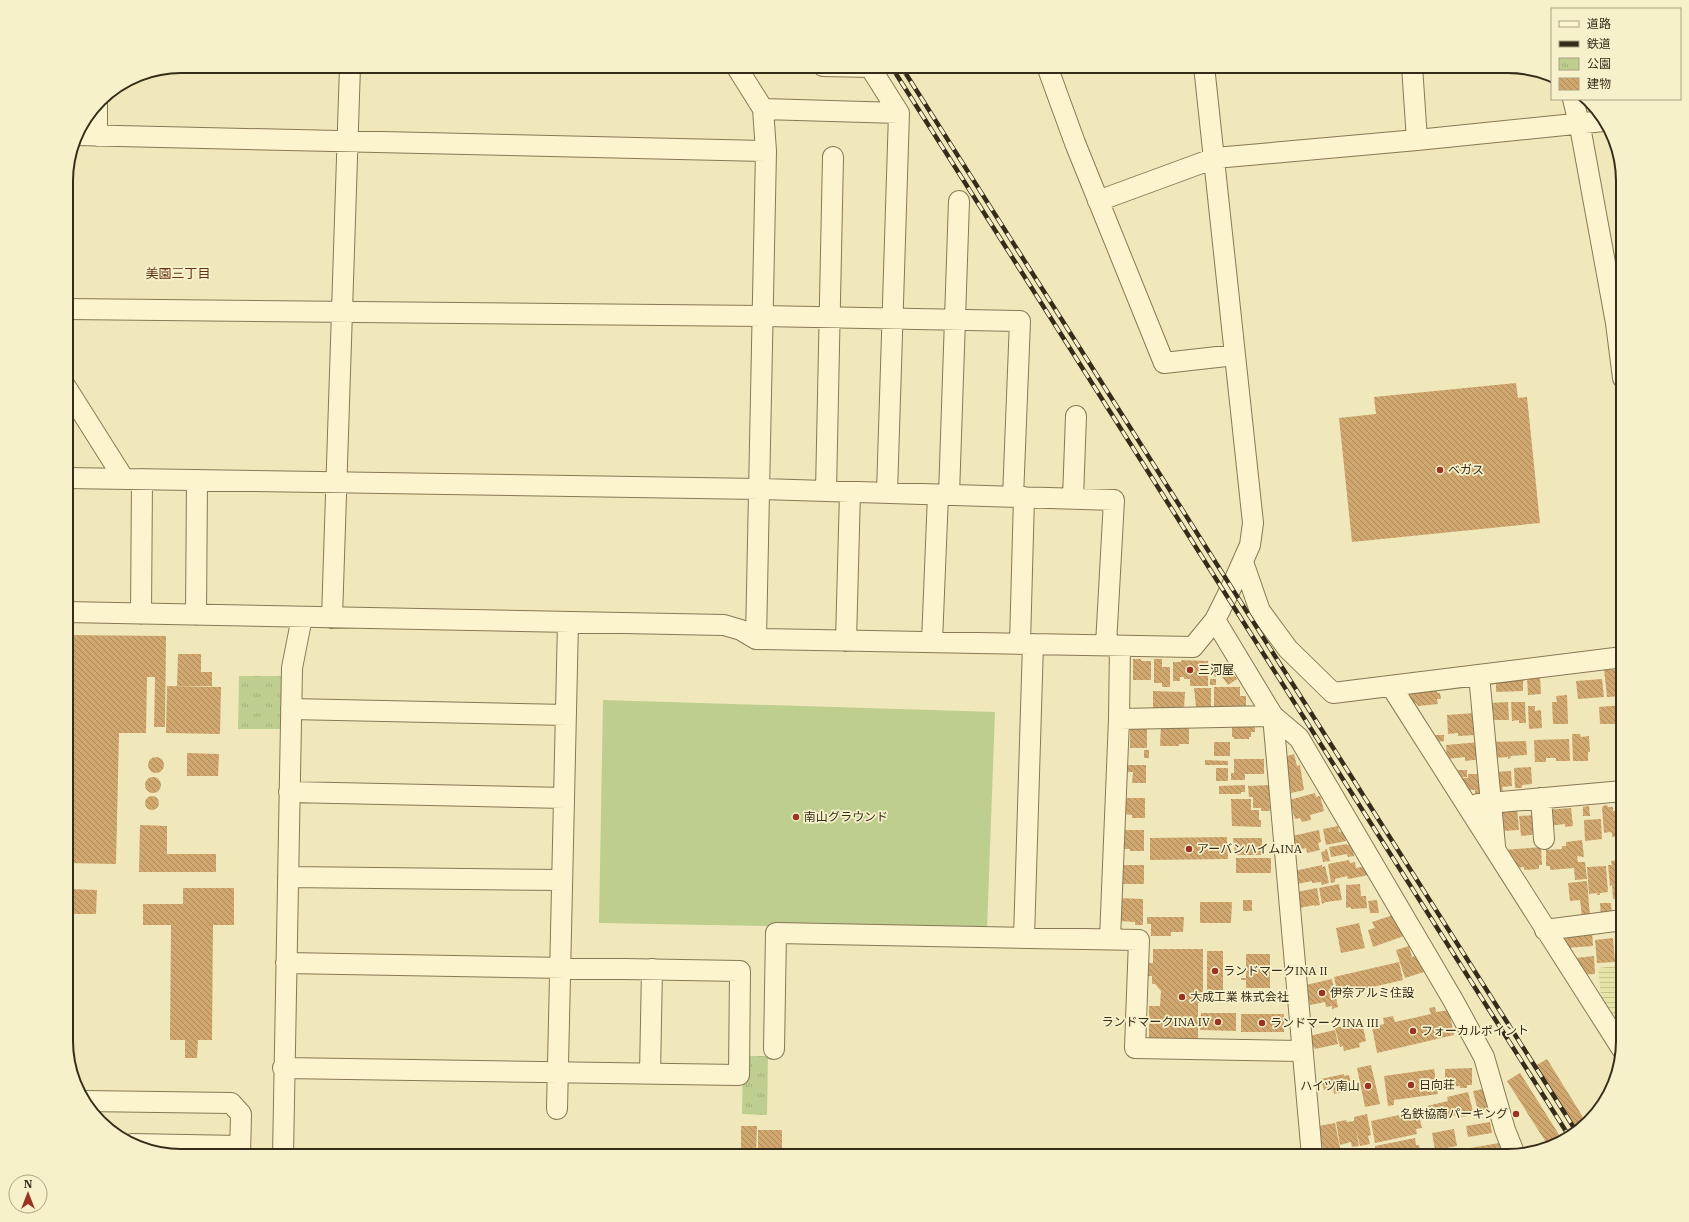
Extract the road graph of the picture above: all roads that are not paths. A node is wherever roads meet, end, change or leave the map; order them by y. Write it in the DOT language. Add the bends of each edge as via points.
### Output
graph roads {
  1 [pos="350,73"];
  2 [pos="740,73"];
  3 [pos="874,73"];
  4 [pos="1050,73"];
  5 [pos="1205,73"];
  6 [pos="1412,73"];
  7 [pos="1573,100"];
  8 [pos="763,109"];
  9 [pos="899,113"];
  10 [pos="97,114"];
  11 [pos="1598,121"];
  12 [pos="1578,123"];
  13 [pos="83,135"];
  14 [pos="97,136"];
  15 [pos="1417,140"];
  16 [pos="348,142"];
  17 [pos="766,151"];
  18 [pos="833,157"];
  19 [pos="1215,158"];
  20 [pos="959,201"];
  21 [pos="1098,201"];
  22 [pos="1616,303"];
  23 [pos="73,309"];
  24 [pos="342,313"];
  25 [pos="762,316"];
  26 [pos="830,317"];
  27 [pos="893,319"];
  28 [pos="955,320"];
  29 [pos="1235,355"];
  30 [pos="73,397"];
  31 [pos="1076,416"];
  32 [pos="73,478"];
  33 [pos="133,479"];
  34 [pos="198,480"];
  35 [pos="336,483"];
  36 [pos="759,490"];
  37 [pos="826,491"];
  38 [pos="850,492"];
  39 [pos="887,493"];
  40 [pos="943,495"];
  41 [pos="1019,497"];
  42 [pos="1074,498"];
  43 [pos="1243,562"];
  44 [pos="73,612"];
  45 [pos="141,614"];
  46 [pos="196,615"];
  47 [pos="302,617"];
  48 [pos="332,618"];
  49 [pos="1215,620"];
  50 [pos="568,622"];
  51 [pos="756,639"];
  52 [pos="846,641"];
  53 [pos="932,642"];
  54 [pos="1026,644"];
  55 [pos="1113,645"];
  56 [pos="1616,658"];
  57 [pos="1479,675"];
  58 [pos="1391,686"];
  59 [pos="291,709"];
  60 [pos="566,715"];
  61 [pos="1273,716"];
  62 [pos="1119,719"];
  63 [pos="290,792"];
  64 [pos="1616,792"];
  65 [pos="564,798"];
  66 [pos="1541,798"];
  67 [pos="1491,803"];
  68 [pos="1466,805"];
  69 [pos="1544,840"];
  70 [pos="1495,850"];
  71 [pos="288,877"];
  72 [pos="562,880"];
  73 [pos="1616,921"];
  74 [pos="1545,930"];
  75 [pos="1024,938"];
  76 [pos="1110,939"];
  77 [pos="286,963"];
  78 [pos="560,968"];
  79 [pos="652,969"];
  80 [pos="1616,1040"];
  81 [pos="774,1049"];
  82 [pos="1302,1051"];
  83 [pos="283,1068"];
  84 [pos="558,1072"];
  85 [pos="650,1074"];
  86 [pos="91,1101"];
  87 [pos="557,1109"];
  88 [pos="155,1145"];
  89 [pos="209,1149"];
  90 [pos="240,1149"];
  91 [pos="283,1149"];
  92 [pos="1311,1149"];
  93 [pos="1513,1149"];
  1 -- 16 [label="street"];
  2 -- 8 [label="street"];
  3 -- 9 [label="street"];
  4 -- 21 [label="street"];
  5 -- 19 [label="street"];
  6 -- 15 [label="street"];
  7 -- 12 [label="street"];
  8 -- 9 [label="street"];
  8 -- 17 [label="street"];
  9 -- 27 [label="street"];
  10 -- 14 [label="street"];
  11 -- 12 [label="street"];
  12 -- 15 [label="street"];
  12 -- 22 [label="street"];
  13 -- 14 [label="street"];
  14 -- 16 [label="street"];
  15 -- 19 [label="street"];
  16 -- 17 [label="street"];
  16 -- 24 [label="street"];
  17 -- 25 [label="street"];
  18 -- 26 [label="street"];
  19 -- 21 [label="street"];
  19 -- 29 [label="street"];
  20 -- 28 [label="street"];
  21 -- 29 [label="street" via="1164,363"];
  23 -- 24 [label="street"];
  24 -- 25 [label="street"];
  24 -- 35 [label="street"];
  25 -- 26 [label="street"];
  25 -- 36 [label="street"];
  26 -- 27 [label="street"];
  26 -- 37 [label="street"];
  27 -- 28 [label="street"];
  27 -- 39 [label="street"];
  28 -- 40 [label="street"];
  28 -- 41 [label="street" via="1020,321"];
  29 -- 43 [label="street" via="1253,522 1250,545"];
  30 -- 33 [label="street"];
  31 -- 42 [label="street"];
  32 -- 33 [label="street"];
  33 -- 34 [label="street"];
  33 -- 45 [label="street"];
  34 -- 35 [label="street"];
  34 -- 46 [label="street"];
  35 -- 36 [label="street"];
  35 -- 48 [label="street"];
  36 -- 37 [label="street"];
  36 -- 51 [label="street"];
  37 -- 38 [label="street"];
  38 -- 39 [label="street"];
  38 -- 52 [label="street"];
  39 -- 40 [label="street"];
  40 -- 41 [label="street"];
  40 -- 53 [label="street"];
  41 -- 42 [label="street"];
  41 -- 54 [label="street"];
  42 -- 55 [label="street" via="1114,500"];
  43 -- 49 [label="street"];
  43 -- 58 [label="street" via="1260,611 1288,649 1333,693"];
  44 -- 45 [label="street"];
  45 -- 46 [label="street"];
  46 -- 47 [label="street"];
  47 -- 48 [label="street"];
  47 -- 59 [label="street" via="292,668"];
  48 -- 50 [label="street"];
  49 -- 55 [label="street" via="1193,647"];
  49 -- 61 [label="street"];
  50 -- 51 [label="street" via="724,625 741,630"];
  50 -- 60 [label="street"];
  51 -- 52 [label="street"];
  52 -- 53 [label="street"];
  53 -- 54 [label="street"];
  54 -- 55 [label="street"];
  54 -- 75 [label="street"];
  55 -- 62 [label="street"];
  56 -- 57 [label="street"];
  57 -- 58 [label="street"];
  57 -- 67 [label="street"];
  58 -- 68 [label="street"];
  59 -- 60 [label="street"];
  59 -- 63 [label="street"];
  60 -- 65 [label="street"];
  61 -- 62 [label="street"];
  61 -- 82 [label="street"];
  61 -- 93 [label="street" via="1300,738 1453,1000 1484,1057 1504,1130"];
  62 -- 76 [label="street"];
  63 -- 65 [label="street"];
  63 -- 71 [label="street"];
  64 -- 66 [label="street"];
  65 -- 72 [label="street"];
  66 -- 67 [label="street"];
  66 -- 69 [label="street"];
  67 -- 68 [label="street"];
  67 -- 70 [label="street"];
  68 -- 70 [label="street"];
  70 -- 74 [label="street"];
  71 -- 72 [label="street"];
  71 -- 77 [label="street"];
  72 -- 78 [label="street"];
  73 -- 74 [label="street"];
  74 -- 80 [label="street"];
  75 -- 76 [label="street"];
  75 -- 81 [label="street" via="776,933"];
  76 -- 82 [label="street" via="1139,940 1135,1048"];
  77 -- 78 [label="street"];
  77 -- 83 [label="street"];
  78 -- 79 [label="street"];
  78 -- 84 [label="street"];
  79 -- 85 [label="street"];
  79 -- 85 [label="street" via="740,971 739,1075"];
  82 -- 92 [label="street"];
  83 -- 84 [label="street"];
  83 -- 91 [label="street"];
  84 -- 85 [label="street"];
  84 -- 87 [label="street"];
  86 -- 90 [label="street" via="231,1103 241,1114"];
  88 -- 89 [label="street"];
}
